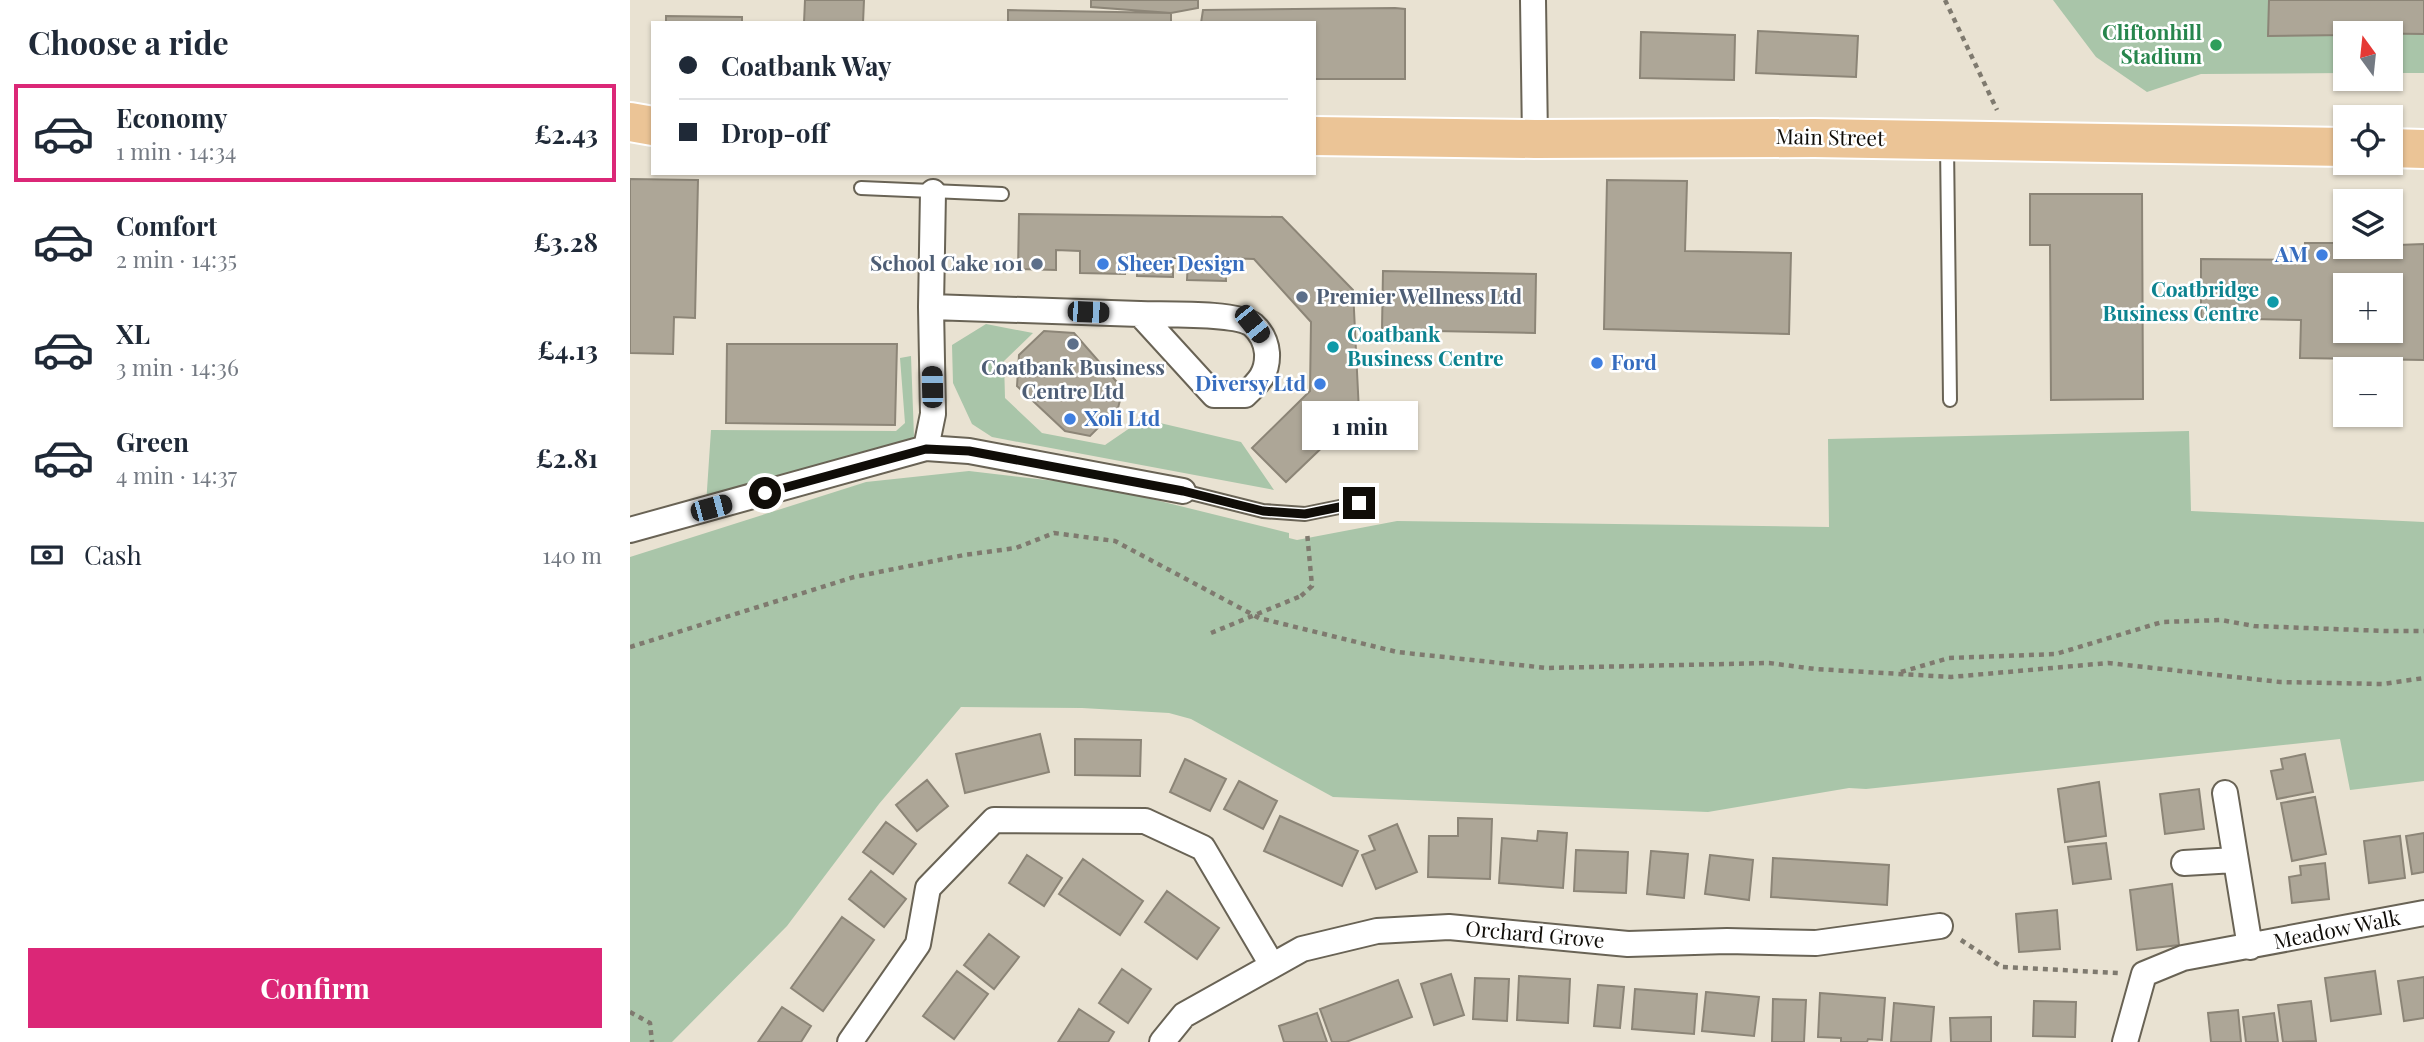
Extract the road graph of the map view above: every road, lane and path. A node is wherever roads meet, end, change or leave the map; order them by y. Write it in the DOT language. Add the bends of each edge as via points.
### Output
graph roads {
  1 [pos="1533,0"];
  2 [pos="1945,0"];
  3 [pos="630,122"];
  4 [pos="651,126"];
  5 [pos="651,126"];
  6 [pos="630,128"];
  7 [pos="1316,136"];
  8 [pos="1535,139"];
  9 [pos="1947,140"];
  10 [pos="2012,141"];
  11 [pos="2333,147"];
  12 [pos="2403,148"];
  13 [pos="2424,149"];
  14 [pos="861,188"];
  15 [pos="933,192"];
  16 [pos="1002,194"];
  17 [pos="931,307"];
  18 [pos="1140,314"];
  19 [pos="1950,400"];
  20 [pos="926,449"];
  21 [pos="1183,491"];
  22 [pos="1359,503"];
  23 [pos="1305,514"];
  24 [pos="630,530"];
  25 [pos="2424,631"];
  26 [pos="1211,633"];
  27 [pos="630,647"];
  28 [pos="1897,673"];
  29 [pos="2424,678"];
  30 [pos="2225,793"];
  31 [pos="2235,860"];
  32 [pos="2184,863"];
  33 [pos="2424,913"];
  34 [pos="1940,926"];
  35 [pos="2250,947"];
  36 [pos="1272,965"];
  37 [pos="2144,974"];
  38 [pos="630,1012"];
  39 [pos="652,1042"];
  40 [pos="850,1042"];
  41 [pos="1162,1042"];
  42 [pos="2125,1042"];
  1 -- 8 [label="street"];
  2 -- 10 [label="path"];
  3 -- 4 [label="main road"];
  5 -- 6 [label="main road"];
  7 -- 8 [label="main road, Main Street"];
  8 -- 9 [label="main road, Main Street" via="1711,143"];
  9 -- 10 [label="main road, Main Street"];
  9 -- 19 [label="lane"];
  10 -- 11 [label="main road, Main Street"];
  12 -- 13 [label="main road"];
  14 -- 15 [label="lane"];
  15 -- 16 [label="lane"];
  15 -- 17 [label="street"];
  17 -- 18 [label="street"];
  17 -- 20 [label="street" via="933,414"];
  18 -- 18 [label="street" via="1232,317 1252,324 1266,342 1267,363 1261,380 1245,395 1214,395"];
  20 -- 21 [label="street" via="969,451"];
  20 -- 24 [label="street"];
  21 -- 23 [label="lane" via="1263,511"];
  22 -- 23 [label="lane"];
  23 -- 26 [label="path, bridge" via="1312,586 1301,596"];
  25 -- 28 [label="path" via="2254,626 2221,620 2162,622 2056,654 1949,658"];
  27 -- 28 [label="path" via="854,577 1016,548 1054,533 1115,541 1259,618 1397,652 1546,668 1769,663"];
  28 -- 29 [label="path" via="1951,677 2108,663 2280,682 2382,684"];
  30 -- 31 [label="street, Meadow Walk"];
  31 -- 32 [label="street"];
  31 -- 35 [label="street, Meadow Walk"];
  33 -- 35 [label="street, Meadow Walk"];
  34 -- 36 [label="street, Orchard Grove" via="1816,943 1628,944 1449,927 1377,932 1302,948"];
  34 -- 37 [label="path" via="2002,967"];
  35 -- 37 [label="street, Meadow Walk" via="2183,957"];
  36 -- 40 [label="street" via="1203,848 1145,821 994,820 928,888 918,944"];
  36 -- 41 [label="street, Orchard Grove" via="1184,1015"];
  37 -- 42 [label="street"];
  38 -- 39 [label="path" via="650,1023"];
}
